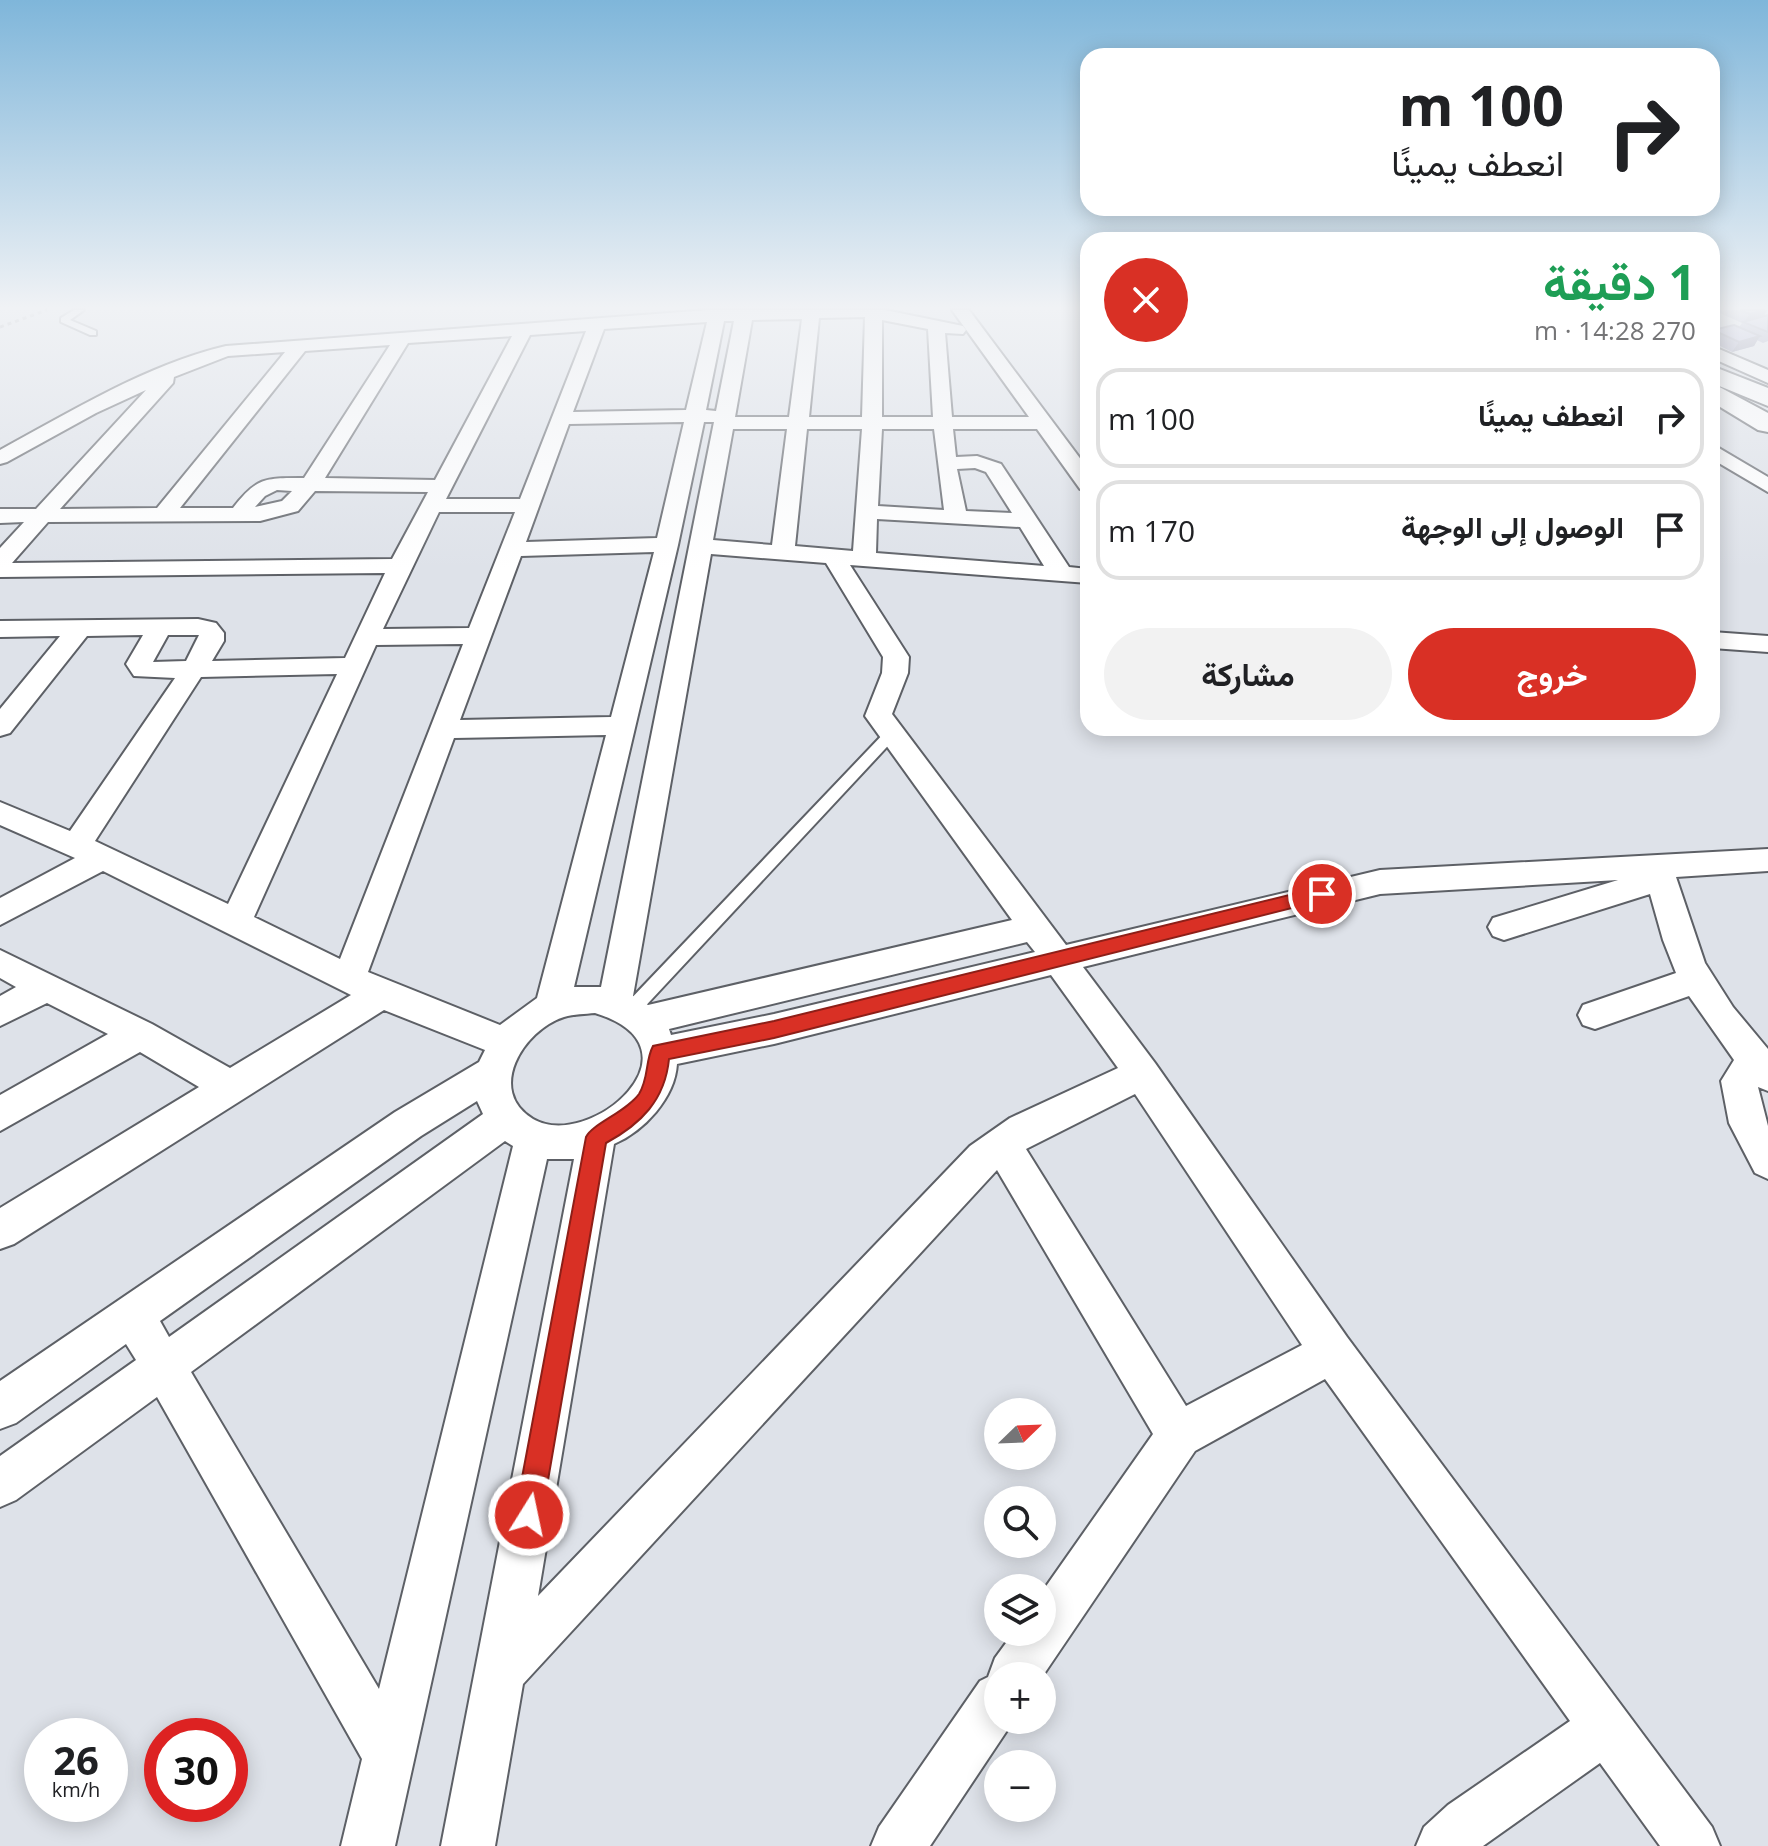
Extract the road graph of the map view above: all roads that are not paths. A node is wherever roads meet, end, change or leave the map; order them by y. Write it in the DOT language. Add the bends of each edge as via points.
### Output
graph roads {
  1 [pos="117,396"];
  2 [pos="150,396"];
  3 [pos="259,396"];
  4 [pos="362,396"];
  5 [pos="489,396"];
  6 [pos="569,396"];
  7 [pos="700,396"];
  8 [pos="730,396"];
  9 [pos="801,396"];
  10 [pos="871,396"];
  11 [pos="940,396"];
  12 [pos="1022,396"];
  13 [pos="1721,396"];
  14 [pos="1750,396"];
  15 [pos="1768,411"];
  16 [pos="696,416"];
  17 [pos="561,418"];
  18 [pos="726,419"];
  19 [pos="942,423"];
  20 [pos="1042,423"];
  21 [pos="798,424"];
  22 [pos="872,424"];
  23 [pos="1768,424"];
  24 [pos="1720,455"];
  25 [pos="0,458"];
  26 [pos="946,464"];
  27 [pos="1080,473"];
  28 [pos="311,483"];
  29 [pos="1768,486"];
  30 [pos="436,496"];
  31 [pos="527,506"];
  32 [pos="867,512"];
  33 [pos="164,514"];
  34 [pos="42,515"];
  35 [pos="0,516"];
  36 [pos="956,517"];
  37 [pos="1029,521"];
  38 [pos="512,549"];
  39 [pos="783,550"];
  40 [pos="665,554"];
  41 [pos="699,554"];
  42 [pos="849,556"];
  43 [pos="0,562"];
  44 [pos="400,566"];
  45 [pos="0,570"];
  46 [pos="1061,574"];
  47 [pos="1080,575"];
  48 [pos="1720,625"];
  49 [pos="159,628"];
  50 [pos="0,629"];
  51 [pos="79,629"];
  52 [pos="479,636"];
  53 [pos="368,637"];
  54 [pos="1720,641"];
  55 [pos="1742,642"];
  56 [pos="1768,644"];
  57 [pos="354,666"];
  58 [pos="193,670"];
  59 [pos="620,726"];
  60 [pos="0,727"];
  61 [pos="445,729"];
  62 [pos="893,732"];
  63 [pos="659,779"];
  64 [pos="608,780"];
  65 [pos="4,819"];
  66 [pos="89,852"];
  67 [pos="1768,860"];
  68 [pos="1660,874"];
  69 [pos="0,913"];
  70 [pos="236,921"];
  71 [pos="1035,927"];
  72 [pos="1504,927"];
  73 [pos="1058,959"];
  74 [pos="0,963"];
  75 [pos="1696,980"];
  76 [pos="365,986"];
  77 [pos="47,987"];
  78 [pos="552,1007"];
  79 [pos="0,1012"];
  80 [pos="1595,1015"];
  81 [pos="638,1021"];
  82 [pos="140,1034"];
  83 [pos="500,1058"];
  84 [pos="1762,1068"];
  85 [pos="1142,1074"];
  86 [pos="230,1087"];
  87 [pos="0,1114"];
  88 [pos="519,1130"];
  89 [pos="597,1137"];
  90 [pos="1001,1143"];
  91 [pos="1768,1161"];
  92 [pos="0,1230"];
  93 [pos="133,1315"];
  94 [pos="1332,1352"];
  95 [pos="163,1368"];
  96 [pos="0,1407"];
  97 [pos="1179,1435"];
  98 [pos="0,1484"];
  99 [pos="1023,1662"];
  100 [pos="500,1672"];
  101 [pos="984,1720"];
  102 [pos="1605,1728"];
  103 [pos="389,1755"];
  104 [pos="1444,1845"];
  105 [pos="368,1846"];
  106 [pos="468,1846"];
  107 [pos="898,1846"];
  108 [pos="1693,1846"];
  1 -- 25 [label="street"];
  2 -- 34 [label="street"];
  3 -- 33 [label="street"];
  4 -- 28 [label="street"];
  5 -- 30 [label="street"];
  6 -- 17 [label="street"];
  7 -- 16 [label="street"];
  8 -- 18 [label="street"];
  9 -- 21 [label="street"];
  10 -- 22 [label="street"];
  11 -- 19 [label="street"];
  12 -- 20 [label="street"];
  13 -- 23 [label="main road"];
  14 -- 15 [label="main road"];
  16 -- 17 [label="street"];
  16 -- 18 [label="street"];
  16 -- 40 [label="street"];
  17 -- 31 [label="street"];
  18 -- 21 [label="street"];
  18 -- 41 [label="street"];
  19 -- 20 [label="street"];
  19 -- 22 [label="street"];
  19 -- 26 [label="street"];
  20 -- 27 [label="street"];
  21 -- 22 [label="street"];
  21 -- 39 [label="street"];
  22 -- 32 [label="street"];
  24 -- 29 [label="street"];
  26 -- 36 [label="street"];
  26 -- 37 [label="street" via="977,462 994,468"];
  28 -- 30 [label="street"];
  28 -- 33 [label="street" via="262,488 239,514"];
  30 -- 31 [label="street"];
  30 -- 44 [label="street"];
  31 -- 38 [label="street"];
  32 -- 36 [label="street"];
  32 -- 42 [label="street"];
  33 -- 34 [label="street"];
  34 -- 35 [label="street"];
  34 -- 43 [label="street"];
  36 -- 37 [label="street"];
  37 -- 46 [label="street"];
  38 -- 40 [label="street"];
  38 -- 52 [label="street"];
  39 -- 41 [label="street"];
  39 -- 42 [label="street"];
  40 -- 41 [label="street"];
  40 -- 59 [label="street"];
  41 -- 63 [label="street"];
  42 -- 46 [label="street"];
  42 -- 62 [label="street" via="896,657 878,716"];
  44 -- 45 [label="street"];
  44 -- 53 [label="street"];
  46 -- 47 [label="street"];
  48 -- 55 [label="street"];
  49 -- 51 [label="street"];
  49 -- 58 [label="street" via="211,630 211,641"];
  49 -- 58 [label="street" via="140,668"];
  50 -- 51 [label="street"];
  51 -- 60 [label="street"];
  52 -- 53 [label="street"];
  52 -- 61 [label="street"];
  53 -- 57 [label="street"];
  54 -- 55 [label="street"];
  55 -- 56 [label="street"];
  57 -- 58 [label="street"];
  57 -- 70 [label="street"];
  58 -- 66 [label="street"];
  59 -- 61 [label="street"];
  59 -- 64 [label="street"];
  61 -- 76 [label="street"];
  62 -- 71 [label="street"];
  62 -- 81 [label="lane"];
  63 -- 64 [label="street"];
  63 -- 81 [label="street"];
  64 -- 78 [label="street"];
  65 -- 66 [label="street"];
  66 -- 69 [label="street"];
  66 -- 70 [label="street"];
  67 -- 68 [label="street"];
  68 -- 72 [label="street"];
  68 -- 73 [label="street" via="1380,882"];
  68 -- 75 [label="street"];
  70 -- 76 [label="street"];
  71 -- 73 [label="street"];
  71 -- 81 [label="street"];
  73 -- 81 [label="street" via="774,1029"];
  73 -- 85 [label="street"];
  74 -- 77 [label="street"];
  75 -- 80 [label="street"];
  75 -- 84 [label="street"];
  76 -- 83 [label="street"];
  76 -- 86 [label="street"];
  77 -- 79 [label="street"];
  77 -- 82 [label="street"];
  78 -- 81 [label="street" via="573,1000"];
  78 -- 83 [label="street" via="526,1022"];
  81 -- 89 [label="street" via="657,1077 646,1101 625,1122"];
  82 -- 86 [label="street"];
  82 -- 87 [label="street"];
  83 -- 88 [label="street" via="495,1101"];
  83 -- 93 [label="street"];
  84 -- 91 [label="street" via="1739,1081 1741,1106"];
  85 -- 90 [label="street"];
  85 -- 94 [label="street"];
  86 -- 92 [label="street"];
  88 -- 89 [label="street" via="564,1144"];
  88 -- 95 [label="street"];
  88 -- 103 [label="street"];
  89 -- 100 [label="street"];
  90 -- 97 [label="street"];
  90 -- 100 [label="street"];
  93 -- 95 [label="street"];
  93 -- 96 [label="street"];
  94 -- 97 [label="street"];
  94 -- 102 [label="street"];
  95 -- 98 [label="street"];
  95 -- 103 [label="street"];
  97 -- 99 [label="street"];
  100 -- 106 [label="street"];
  101 -- 107 [label="street"];
  102 -- 104 [label="street"];
  102 -- 108 [label="street"];
  103 -- 105 [label="street"];
}
